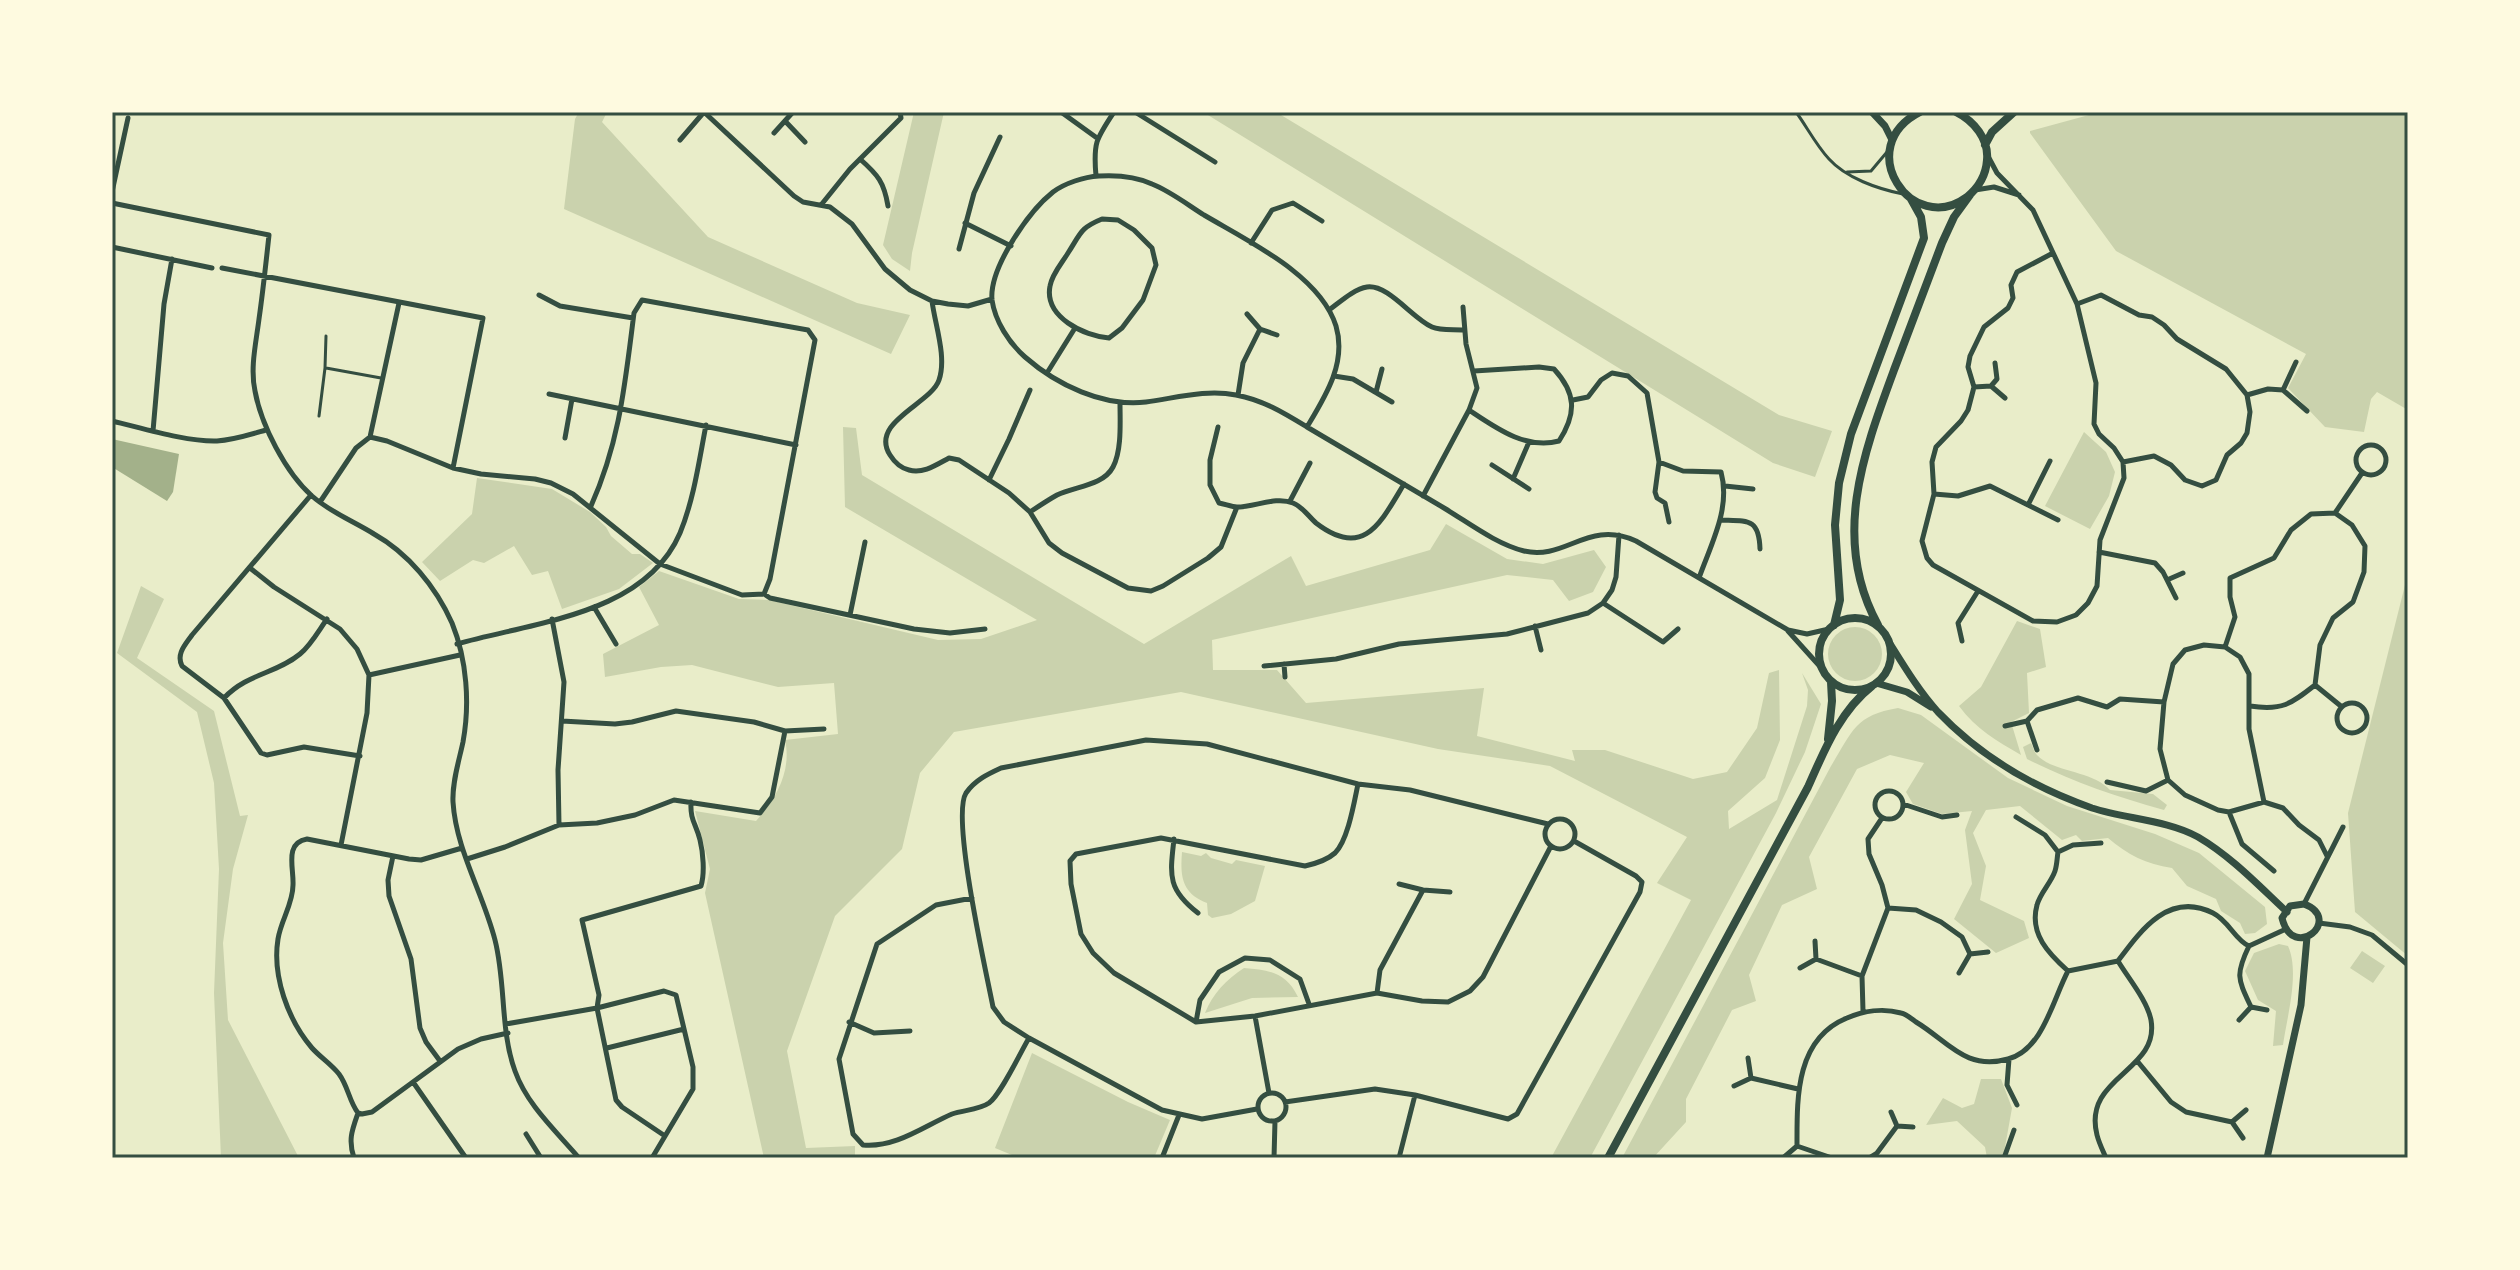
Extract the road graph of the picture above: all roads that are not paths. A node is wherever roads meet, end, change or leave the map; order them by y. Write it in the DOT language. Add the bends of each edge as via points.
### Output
graph roads {
  1 [pos="704,112"];
  2 [pos="793,112"];
  3 [pos="900,112"];
  4 [pos="1061,112"];
  5 [pos="1114,112"];
  6 [pos="1135,112"];
  7 [pos="1796,112"];
  8 [pos="1872,112"];
  9 [pos="1920,112"];
  10 [pos="1956,112"];
  11 [pos="2014,112"];
  12 [pos="128,118"];
  13 [pos="785,121"];
  14 [pos="774,133"];
  15 [pos="1000,137"];
  16 [pos="1097,138"];
  17 [pos="680,140"];
  18 [pos="805,142"];
  19 [pos="1891,143"];
  20 [pos="1986,149"];
  21 [pos="860,159"];
  22 [pos="1215,162"];
  23 [pos="1847,172"];
  24 [pos="1096,176"];
  25 [pos="112,192"];
  26 [pos="1972,192"];
  27 [pos="1908,197"];
  28 [pos="2023,197"];
  29 [pos="112,203"];
  30 [pos="821,205"];
  31 [pos="888,206"];
  32 [pos="1322,221"];
  33 [pos="965,223"];
  34 [pos="1251,243"];
  35 [pos="1011,246"];
  36 [pos="112,247"];
  37 [pos="959,249"];
  38 [pos="2053,253"];
  39 [pos="172,259"];
  40 [pos="212,268"];
  41 [pos="222,268"];
  42 [pos="265,277"];
  43 [pos="539,295"];
  44 [pos="992,299"];
  45 [pos="932,301"];
  46 [pos="399,303"];
  47 [pos="2077,304"];
  48 [pos="1463,307"];
  49 [pos="1329,310"];
  50 [pos="1247,314"];
  51 [pos="633,318"];
  52 [pos="1075,328"];
  53 [pos="1260,329"];
  54 [pos="1464,330"];
  55 [pos="1277,335"];
  56 [pos="326,336"];
  57 [pos="2296,362"];
  58 [pos="1995,363"];
  59 [pos="325,368"];
  60 [pos="1382,369"];
  61 [pos="1474,371"];
  62 [pos="1047,373"];
  63 [pos="1334,376"];
  64 [pos="381,378"];
  65 [pos="1991,386"];
  66 [pos="1974,387"];
  67 [pos="1030,390"];
  68 [pos="2283,390"];
  69 [pos="1376,392"];
  70 [pos="549,394"];
  71 [pos="1238,395"];
  72 [pos="2247,395"];
  73 [pos="2005,398"];
  74 [pos="572,399"];
  75 [pos="1573,400"];
  76 [pos="1392,402"];
  77 [pos="1120,403"];
  78 [pos="622,409"];
  79 [pos="1469,410"];
  80 [pos="2307,411"];
  81 [pos="319,416"];
  82 [pos="112,421"];
  83 [pos="706,425"];
  84 [pos="1218,427"];
  85 [pos="1307,427"];
  86 [pos="266,430"];
  87 [pos="153,431"];
  88 [pos="370,437"];
  89 [pos="565,438"];
  90 [pos="1529,442"];
  91 [pos="796,445"];
  92 [pos="2050,461"];
  93 [pos="1659,462"];
  94 [pos="2123,462"];
  95 [pos="1310,463"];
  96 [pos="1492,465"];
  97 [pos="453,468"];
  98 [pos="2362,473"];
  99 [pos="1513,479"];
  100 [pos="989,480"];
  101 [pos="1404,484"];
  102 [pos="1725,486"];
  103 [pos="1529,489"];
  104 [pos="1753,489"];
  105 [pos="1934,494"];
  106 [pos="311,495"];
  107 [pos="1423,496"];
  108 [pos="1290,501"];
  109 [pos="320,502"];
  110 [pos="2028,505"];
  111 [pos="591,507"];
  112 [pos="1237,507"];
  113 [pos="1030,512"];
  114 [pos="2335,513"];
  115 [pos="1721,520"];
  116 [pos="2058,520"];
  117 [pos="1669,522"];
  118 [pos="1619,535"];
  119 [pos="865,542"];
  120 [pos="1760,549"];
  121 [pos="2099,552"];
  122 [pos="660,564"];
  123 [pos="250,568"];
  124 [pos="2183,573"];
  125 [pos="1699,578"];
  126 [pos="2167,580"];
  127 [pos="1978,591"];
  128 [pos="764,594"];
  129 [pos="2176,598"];
  130 [pos="1603,603"];
  131 [pos="594,607"];
  132 [pos="850,615"];
  133 [pos="327,619"];
  134 [pos="552,619"];
  135 [pos="1878,625"];
  136 [pos="1535,626"];
  137 [pos="1831,627"];
  138 [pos="985,629"];
  139 [pos="1678,629"];
  140 [pos="1788,630"];
  141 [pos="1962,641"];
  142 [pos="1889,642"];
  143 [pos="457,644"];
  144 [pos="616,644"];
  145 [pos="2225,647"];
  146 [pos="1541,650"];
  147 [pos="460,655"];
  148 [pos="1284,664"];
  149 [pos="1264,666"];
  150 [pos="1824,671"];
  151 [pos="369,675"];
  152 [pos="1285,677"];
  153 [pos="1831,682"];
  154 [pos="1874,684"];
  155 [pos="2315,685"];
  156 [pos="224,698"];
  157 [pos="2164,702"];
  158 [pos="2250,706"];
  159 [pos="2342,707"];
  160 [pos="1937,710"];
  161 [pos="562,721"];
  162 [pos="2027,721"];
  163 [pos="2005,726"];
  164 [pos="824,729"];
  165 [pos="785,731"];
  166 [pos="1827,744"];
  167 [pos="2037,750"];
  168 [pos="360,756"];
  169 [pos="2168,780"];
  170 [pos="2107,782"];
  171 [pos="1358,784"];
  172 [pos="691,802"];
  173 [pos="2264,802"];
  174 [pos="1903,804"];
  175 [pos="2229,812"];
  176 [pos="1957,815"];
  177 [pos="2016,817"];
  178 [pos="1882,818"];
  179 [pos="1548,824"];
  180 [pos="559,825"];
  181 [pos="2343,827"];
  182 [pos="1174,839"];
  183 [pos="1574,841"];
  184 [pos="2101,843"];
  185 [pos="341,845"];
  186 [pos="1551,846"];
  187 [pos="462,848"];
  188 [pos="2058,852"];
  189 [pos="393,856"];
  190 [pos="2327,856"];
  191 [pos="467,859"];
  192 [pos="2274,871"];
  193 [pos="1399,884"];
  194 [pos="1423,890"];
  195 [pos="1450,892"];
  196 [pos="972,898"];
  197 [pos="2304,904"];
  198 [pos="1888,908"];
  199 [pos="2287,912"];
  200 [pos="1198,913"];
  201 [pos="2319,923"];
  202 [pos="2286,929"];
  203 [pos="2307,937"];
  204 [pos="1815,941"];
  205 [pos="2249,946"];
  206 [pos="1988,952"];
  207 [pos="1970,954"];
  208 [pos="1816,959"];
  209 [pos="2118,961"];
  210 [pos="2408,965"];
  211 [pos="1800,968"];
  212 [pos="2068,971"];
  213 [pos="1959,973"];
  214 [pos="1862,976"];
  215 [pos="1377,993"];
  216 [pos="1309,1004"];
  217 [pos="2251,1007"];
  218 [pos="597,1008"];
  219 [pos="2267,1010"];
  220 [pos="1863,1011"];
  221 [pos="1255,1016"];
  222 [pos="2239,1020"];
  223 [pos="849,1022"];
  224 [pos="1196,1022"];
  225 [pos="506,1024"];
  226 [pos="684,1029"];
  227 [pos="910,1031"];
  228 [pos="508,1033"];
  229 [pos="1029,1038"];
  230 [pos="607,1048"];
  231 [pos="1748,1058"];
  232 [pos="2009,1059"];
  233 [pos="440,1061"];
  234 [pos="2138,1062"];
  235 [pos="1751,1078"];
  236 [pos="413,1082"];
  237 [pos="1734,1086"];
  238 [pos="1798,1089"];
  239 [pos="1269,1093"];
  240 [pos="1415,1095"];
  241 [pos="1285,1102"];
  242 [pos="2017,1105"];
  243 [pos="1257,1109"];
  244 [pos="2246,1110"];
  245 [pos="1891,1112"];
  246 [pos="358,1113"];
  247 [pos="1179,1115"];
  248 [pos="1275,1121"];
  249 [pos="2232,1122"];
  250 [pos="1897,1126"];
  251 [pos="1913,1127"];
  252 [pos="2014,1130"];
  253 [pos="526,1134"];
  254 [pos="665,1136"];
  255 [pos="2243,1138"];
  256 [pos="1797,1146"];
  257 [pos="354,1158"];
  258 [pos="466,1158"];
  259 [pos="541,1158"];
  260 [pos="579,1158"];
  261 [pos="652,1158"];
  262 [pos="1162,1158"];
  263 [pos="1274,1158"];
  264 [pos="1399,1158"];
  265 [pos="1608,1158"];
  266 [pos="1783,1158"];
  267 [pos="1832,1158"];
  268 [pos="1869,1158"];
  269 [pos="2004,1158"];
  270 [pos="2106,1158"];
  271 [pos="2267,1158"];
  1 -- 17 [label="street"];
  1 -- 30 [label="street" via="794,196"];
  2 -- 13 [label="street"];
  3 -- 21 [label="street" via="901,118"];
  4 -- 16 [label="street"];
  5 -- 16 [label="street"];
  6 -- 22 [label="street"];
  7 -- 23 [label="lane" via="1827,157"];
  8 -- 19 [label="street"];
  9 -- 19 [label="main road" via="1900,126"];
  10 -- 20 [label="main road" via="1979,130"];
  11 -- 20 [label="main road" via="1992,132"];
  12 -- 25 [label="street"];
  13 -- 14 [label="street"];
  13 -- 18 [label="street"];
  15 -- 33 [label="street"];
  16 -- 24 [label="street"];
  19 -- 23 [label="lane" via="1871,171"];
  19 -- 27 [label="main road" via="1890,167"];
  20 -- 26 [label="main road" via="1983,176"];
  20 -- 28 [label="street" via="1997,173"];
  21 -- 30 [label="street"];
  21 -- 31 [label="street" via="885,186"];
  23 -- 27 [label="lane"];
  24 -- 34 [label="street" via="1152,184"];
  24 -- 35 [label="street" via="1055,190 1034,209"];
  26 -- 27 [label="main road" via="1950,205 1928,206"];
  26 -- 28 [label="street" via="2003,189"];
  26 -- 135 [label="main road" via="1942,243 1858,480 1854,542 1859,579"];
  27 -- 137 [label="main road" via="1921,217 1924,238 1851,434 1839,483 1835,525 1840,608"];
  28 -- 38 [label="street"];
  29 -- 42 [label="street" via="269,235"];
  30 -- 45 [label="street" via="852,224 885,269"];
  32 -- 34 [label="street" via="1293,203 1272,210"];
  33 -- 35 [label="street"];
  33 -- 37 [label="street"];
  34 -- 49 [label="street" via="1295,272"];
  35 -- 44 [label="street" via="995,274"];
  36 -- 39 [label="street"];
  38 -- 47 [label="street"];
  38 -- 66 [label="street" via="2017,272 2008,308 1984,327 1968,367"];
  39 -- 40 [label="street"];
  39 -- 87 [label="street"];
  41 -- 42 [label="street"];
  42 -- 46 [label="street"];
  42 -- 86 [label="street" via="253,363 254,390"];
  43 -- 51 [label="street" via="560,306"];
  44 -- 45 [label="street" via="968,306"];
  44 -- 62 [label="street" via="1002,329"];
  45 -- 100 [label="street" via="941,376 935,389 888,432 887,450 897,465 910,471 927,470 949,458"];
  46 -- 64 [label="street"];
  46 -- 97 [label="street" via="483,318"];
  47 -- 72 [label="street" via="2101,295 2152,317 2226,369"];
  47 -- 94 [label="street" via="2096,383 2094,424"];
  48 -- 54 [label="street"];
  49 -- 54 [label="street" via="1369,286 1388,292 1435,328"];
  49 -- 63 [label="street" via="1340,351"];
  50 -- 53 [label="street"];
  51 -- 78 [label="street"];
  51 -- 91 [label="street" via="642,300 808,330 815,340"];
  52 -- 52 [label="street" via="1109,338 1143,300 1156,265 1152,248 1118,220 1085,226 1050,286 1050,302"];
  52 -- 62 [label="street"];
  53 -- 55 [label="street"];
  53 -- 71 [label="street" via="1243,363"];
  54 -- 61 [label="street"];
  56 -- 59 [label="lane"];
  57 -- 68 [label="street"];
  58 -- 65 [label="street" via="1997,379"];
  59 -- 64 [label="lane"];
  59 -- 81 [label="lane"];
  60 -- 69 [label="street"];
  61 -- 75 [label="street" via="1554,369"];
  61 -- 79 [label="street" via="1477,388"];
  62 -- 77 [label="street" via="1078,391"];
  63 -- 69 [label="street"];
  63 -- 85 [label="street"];
  64 -- 88 [label="street"];
  65 -- 66 [label="street"];
  65 -- 73 [label="street"];
  66 -- 105 [label="street" via="1968,410 1936,447"];
  67 -- 100 [label="street"];
  68 -- 72 [label="street"];
  68 -- 80 [label="street"];
  69 -- 76 [label="street"];
  70 -- 74 [label="street"];
  71 -- 77 [label="street" via="1198,393"];
  71 -- 85 [label="street" via="1267,404"];
  72 -- 94 [label="street" via="2247,433 2227,455 2216,480 2202,486 2185,480 2154,456"];
  74 -- 78 [label="street"];
  74 -- 89 [label="street"];
  75 -- 90 [label="street" via="1559,441"];
  75 -- 93 [label="street" via="1588,397 1612,373 1628,376 1647,393"];
  77 -- 113 [label="street" via="1115,464 1108,474"];
  78 -- 83 [label="street"];
  78 -- 111 [label="street"];
  79 -- 90 [label="street"];
  79 -- 107 [label="street"];
  82 -- 87 [label="street"];
  83 -- 91 [label="street"];
  83 -- 122 [label="street" via="691,502"];
  84 -- 112 [label="street" via="1210,485 1219,503"];
  85 -- 101 [label="street"];
  86 -- 87 [label="street" via="213,441"];
  86 -- 106 [label="street"];
  88 -- 97 [label="street"];
  88 -- 109 [label="street" via="356,448"];
  90 -- 99 [label="street"];
  91 -- 128 [label="street"];
  92 -- 110 [label="street"];
  93 -- 102 [label="street" via="1683,471 1721,472"];
  93 -- 117 [label="street" via="1655,492 1665,503"];
  94 -- 121 [label="street" via="2124,478"];
  95 -- 108 [label="street"];
  96 -- 99 [label="street"];
  97 -- 111 [label="street" via="551,483"];
  98 -- 98 [label="street" via="2355,458 2360,449 2381,449 2383,469 2377,475"];
  98 -- 114 [label="street"];
  99 -- 103 [label="street"];
  100 -- 113 [label="street"];
  101 -- 107 [label="street"];
  101 -- 108 [label="street" via="1375,529 1360,538 1340,537"];
  102 -- 104 [label="street"];
  102 -- 115 [label="street"];
  105 -- 110 [label="street" via="1958,496 1990,486"];
  105 -- 127 [label="street" via="1922,541 1927,558"];
  106 -- 109 [label="street"];
  106 -- 123 [label="street"];
  107 -- 118 [label="street" via="1527,552 1595,534"];
  108 -- 112 [label="street"];
  109 -- 143 [label="street" via="405,557 440,602"];
  110 -- 116 [label="street"];
  111 -- 122 [label="street"];
  112 -- 113 [label="street" via="1221,547 1151,591 1128,588 1062,553 1049,543"];
  114 -- 145 [label="street" via="2311,514 2291,530 2274,558 2230,578 2235,617"];
  114 -- 155 [label="street" via="2352,525 2365,546 2364,572 2353,602 2333,618 2320,645"];
  115 -- 120 [label="street" via="1755,525"];
  115 -- 125 [label="street"];
  118 -- 125 [label="street"];
  118 -- 130 [label="street" via="1616,577"];
  119 -- 132 [label="street"];
  121 -- 126 [label="street" via="2155,563"];
  121 -- 127 [label="street" via="2097,586 2088,603 2057,622 2033,621"];
  122 -- 128 [label="street" via="742,595"];
  122 -- 131 [label="street" via="629,592"];
  123 -- 133 [label="street"];
  123 -- 156 [label="street" via="179,654 182,666"];
  124 -- 126 [label="street"];
  125 -- 140 [label="street"];
  126 -- 129 [label="street"];
  127 -- 141 [label="street" via="1958,623"];
  128 -- 132 [label="street"];
  130 -- 136 [label="street" via="1588,613"];
  130 -- 139 [label="street" via="1663,642"];
  131 -- 134 [label="street"];
  131 -- 144 [label="street"];
  132 -- 138 [label="street" via="950,633"];
  133 -- 151 [label="street" via="349,638"];
  133 -- 156 [label="street" via="300,654 246,679"];
  134 -- 143 [label="street"];
  134 -- 161 [label="street" via="564,682"];
  135 -- 137 [label="main road" via="1856,618"];
  135 -- 142 [label="main road"];
  136 -- 146 [label="street"];
  136 -- 148 [label="street"];
  137 -- 140 [label="street" via="1807,634"];
  137 -- 150 [label="main road" via="1819,649"];
  140 -- 150 [label="street"];
  142 -- 154 [label="main road" via="1889,667"];
  142 -- 160 [label="street"];
  143 -- 147 [label="street"];
  145 -- 157 [label="street" via="2185,650 2173,664"];
  145 -- 158 [label="street" via="2240,657 2249,674"];
  147 -- 151 [label="street"];
  147 -- 187 [label="street" via="467,712 453,798"];
  148 -- 149 [label="street"];
  148 -- 152 [label="street"];
  150 -- 153 [label="main road"];
  151 -- 168 [label="street"];
  153 -- 154 [label="main road" via="1847,690"];
  153 -- 166 [label="main road"];
  154 -- 160 [label="street" via="1907,692"];
  154 -- 166 [label="main road" via="1853,703"];
  155 -- 158 [label="street" via="2290,705"];
  155 -- 159 [label="street"];
  156 -- 168 [label="street" via="261,753 304,747"];
  157 -- 162 [label="street" via="2120,699 2107,707 2078,698 2037,710"];
  157 -- 169 [label="street" via="2160,749"];
  158 -- 173 [label="street" via="2249,729"];
  159 -- 159 [label="street" via="2363,707 2363,728 2341,728 2337,716"];
  160 -- 199 [label="street" via="1978,747 2041,786 2093,808 2196,836 2231,860"];
  161 -- 165 [label="street" via="615,724 676,711"];
  161 -- 180 [label="street"];
  162 -- 163 [label="street"];
  162 -- 167 [label="street"];
  164 -- 165 [label="street"];
  165 -- 172 [label="street" via="772,797 760,813"];
  166 -- 265 [label="main road"];
  168 -- 185 [label="street"];
  169 -- 170 [label="street" via="2146,791"];
  169 -- 175 [label="street" via="2185,795"];
  171 -- 179 [label="street" via="1410,790"];
  171 -- 182 [label="street" via="1336,852 1316,864 1262,859"];
  171 -- 196 [label="street" via="1207,744 1146,740 1001,768 981,777 965,795 962,834"];
  172 -- 180 [label="street" via="674,800 635,815"];
  172 -- 218 [label="street" via="700,840 701,886 582,920 599,995"];
  173 -- 175 [label="street"];
  173 -- 190 [label="street" via="2283,808 2319,840"];
  174 -- 176 [label="street" via="1942,817"];
  174 -- 178 [label="street" via="1898,816"];
  174 -- 178 [label="street" via="1895,792 1880,793 1874,807"];
  175 -- 192 [label="street" via="2242,844"];
  177 -- 188 [label="street" via="2045,835"];
  178 -- 198 [label="street" via="1868,839 1869,854"];
  179 -- 183 [label="street" via="1556,819 1570,822"];
  179 -- 186 [label="street" via="1544,834"];
  180 -- 191 [label="street"];
  181 -- 190 [label="street"];
  182 -- 200 [label="street" via="1171,881"];
  182 -- 224 [label="street" via="1076,854 1070,861 1071,884 1081,934 1093,953 1114,973"];
  183 -- 186 [label="street" via="1566,848"];
  183 -- 240 [label="street" via="1636,876 1642,882 1640,892 1517,1114 1508,1119"];
  184 -- 188 [label="street"];
  185 -- 189 [label="street"];
  185 -- 246 [label="street" via="307,839 294,845 293,894 278,939 277,961 294,1021 339,1074"];
  186 -- 215 [label="street" via="1483,977 1470,991 1448,1002"];
  187 -- 189 [label="street" via="421,860"];
  187 -- 191 [label="street"];
  188 -- 212 [label="street" via="2035,919 2050,955"];
  189 -- 233 [label="street" via="389,896 411,959 420,1028"];
  190 -- 197 [label="street"];
  191 -- 225 [label="street" via="495,939"];
  193 -- 194 [label="street"];
  194 -- 195 [label="street"];
  194 -- 215 [label="street" via="1380,970"];
  196 -- 223 [label="street" via="936,905 877,944"];
  196 -- 229 [label="street" via="993,1007 1004,1022"];
  197 -- 199 [label="street"];
  197 -- 201 [label="street" via="2319,915"];
  198 -- 207 [label="street" via="1916,910 1941,922 1962,937"];
  198 -- 214 [label="street"];
  199 -- 202 [label="street" via="2282,918"];
  201 -- 203 [label="street"];
  201 -- 210 [label="street" via="2372,935"];
  202 -- 203 [label="street"];
  202 -- 205 [label="street"];
  203 -- 271 [label="street" via="2301,1005"];
  204 -- 208 [label="street"];
  205 -- 209 [label="street" via="2214,913 2175,908 2154,918"];
  205 -- 217 [label="street" via="2238,968"];
  206 -- 207 [label="street"];
  207 -- 213 [label="street"];
  208 -- 211 [label="street"];
  208 -- 214 [label="street"];
  209 -- 212 [label="street"];
  209 -- 234 [label="street" via="2151,1020 2150,1041"];
  212 -- 232 [label="street" via="2042,1032"];
  214 -- 220 [label="street"];
  215 -- 216 [label="street"];
  216 -- 221 [label="street"];
  216 -- 224 [label="street" via="1300,979 1270,960 1245,958 1219,972 1200,1000"];
  217 -- 219 [label="street"];
  217 -- 222 [label="street"];
  218 -- 225 [label="street"];
  218 -- 226 [label="street" via="671,992"];
  218 -- 230 [label="street"];
  220 -- 232 [label="street" via="1902,1013 1948,1048 1977,1062"];
  220 -- 238 [label="street" via="1839,1021 1817,1040 1804,1062"];
  221 -- 224 [label="street"];
  221 -- 239 [label="street"];
  223 -- 227 [label="street" via="874,1033"];
  223 -- 229 [label="street" via="839,1059 853,1134 871,1146 988,1104"];
  225 -- 228 [label="street"];
  226 -- 230 [label="street"];
  226 -- 254 [label="street" via="693,1089"];
  228 -- 233 [label="street" via="468,1043"];
  228 -- 260 [label="street" via="521,1085"];
  229 -- 247 [label="street"];
  230 -- 254 [label="street" via="616,1100"];
  231 -- 235 [label="street"];
  232 -- 242 [label="street" via="2007,1085"];
  233 -- 236 [label="street"];
  234 -- 249 [label="street" via="2186,1112"];
  234 -- 270 [label="street" via="2106,1090 2096,1109 2096,1134"];
  235 -- 237 [label="street"];
  235 -- 238 [label="street"];
  236 -- 246 [label="street" via="372,1112"];
  236 -- 258 [label="street"];
  238 -- 256 [label="street"];
  239 -- 241 [label="street"];
  239 -- 243 [label="street"];
  240 -- 241 [label="street" via="1375,1089"];
  240 -- 264 [label="street"];
  241 -- 248 [label="street" via="1283,1116"];
  243 -- 247 [label="street" via="1202,1119"];
  243 -- 248 [label="street"];
  244 -- 249 [label="street"];
  245 -- 250 [label="street"];
  246 -- 257 [label="street" via="350,1133"];
  247 -- 262 [label="street"];
  248 -- 263 [label="street"];
  249 -- 255 [label="street"];
  250 -- 251 [label="street"];
  250 -- 268 [label="street"];
  252 -- 269 [label="street"];
  253 -- 259 [label="street"];
  254 -- 261 [label="street"];
  256 -- 266 [label="street"];
  256 -- 267 [label="street"];
}
